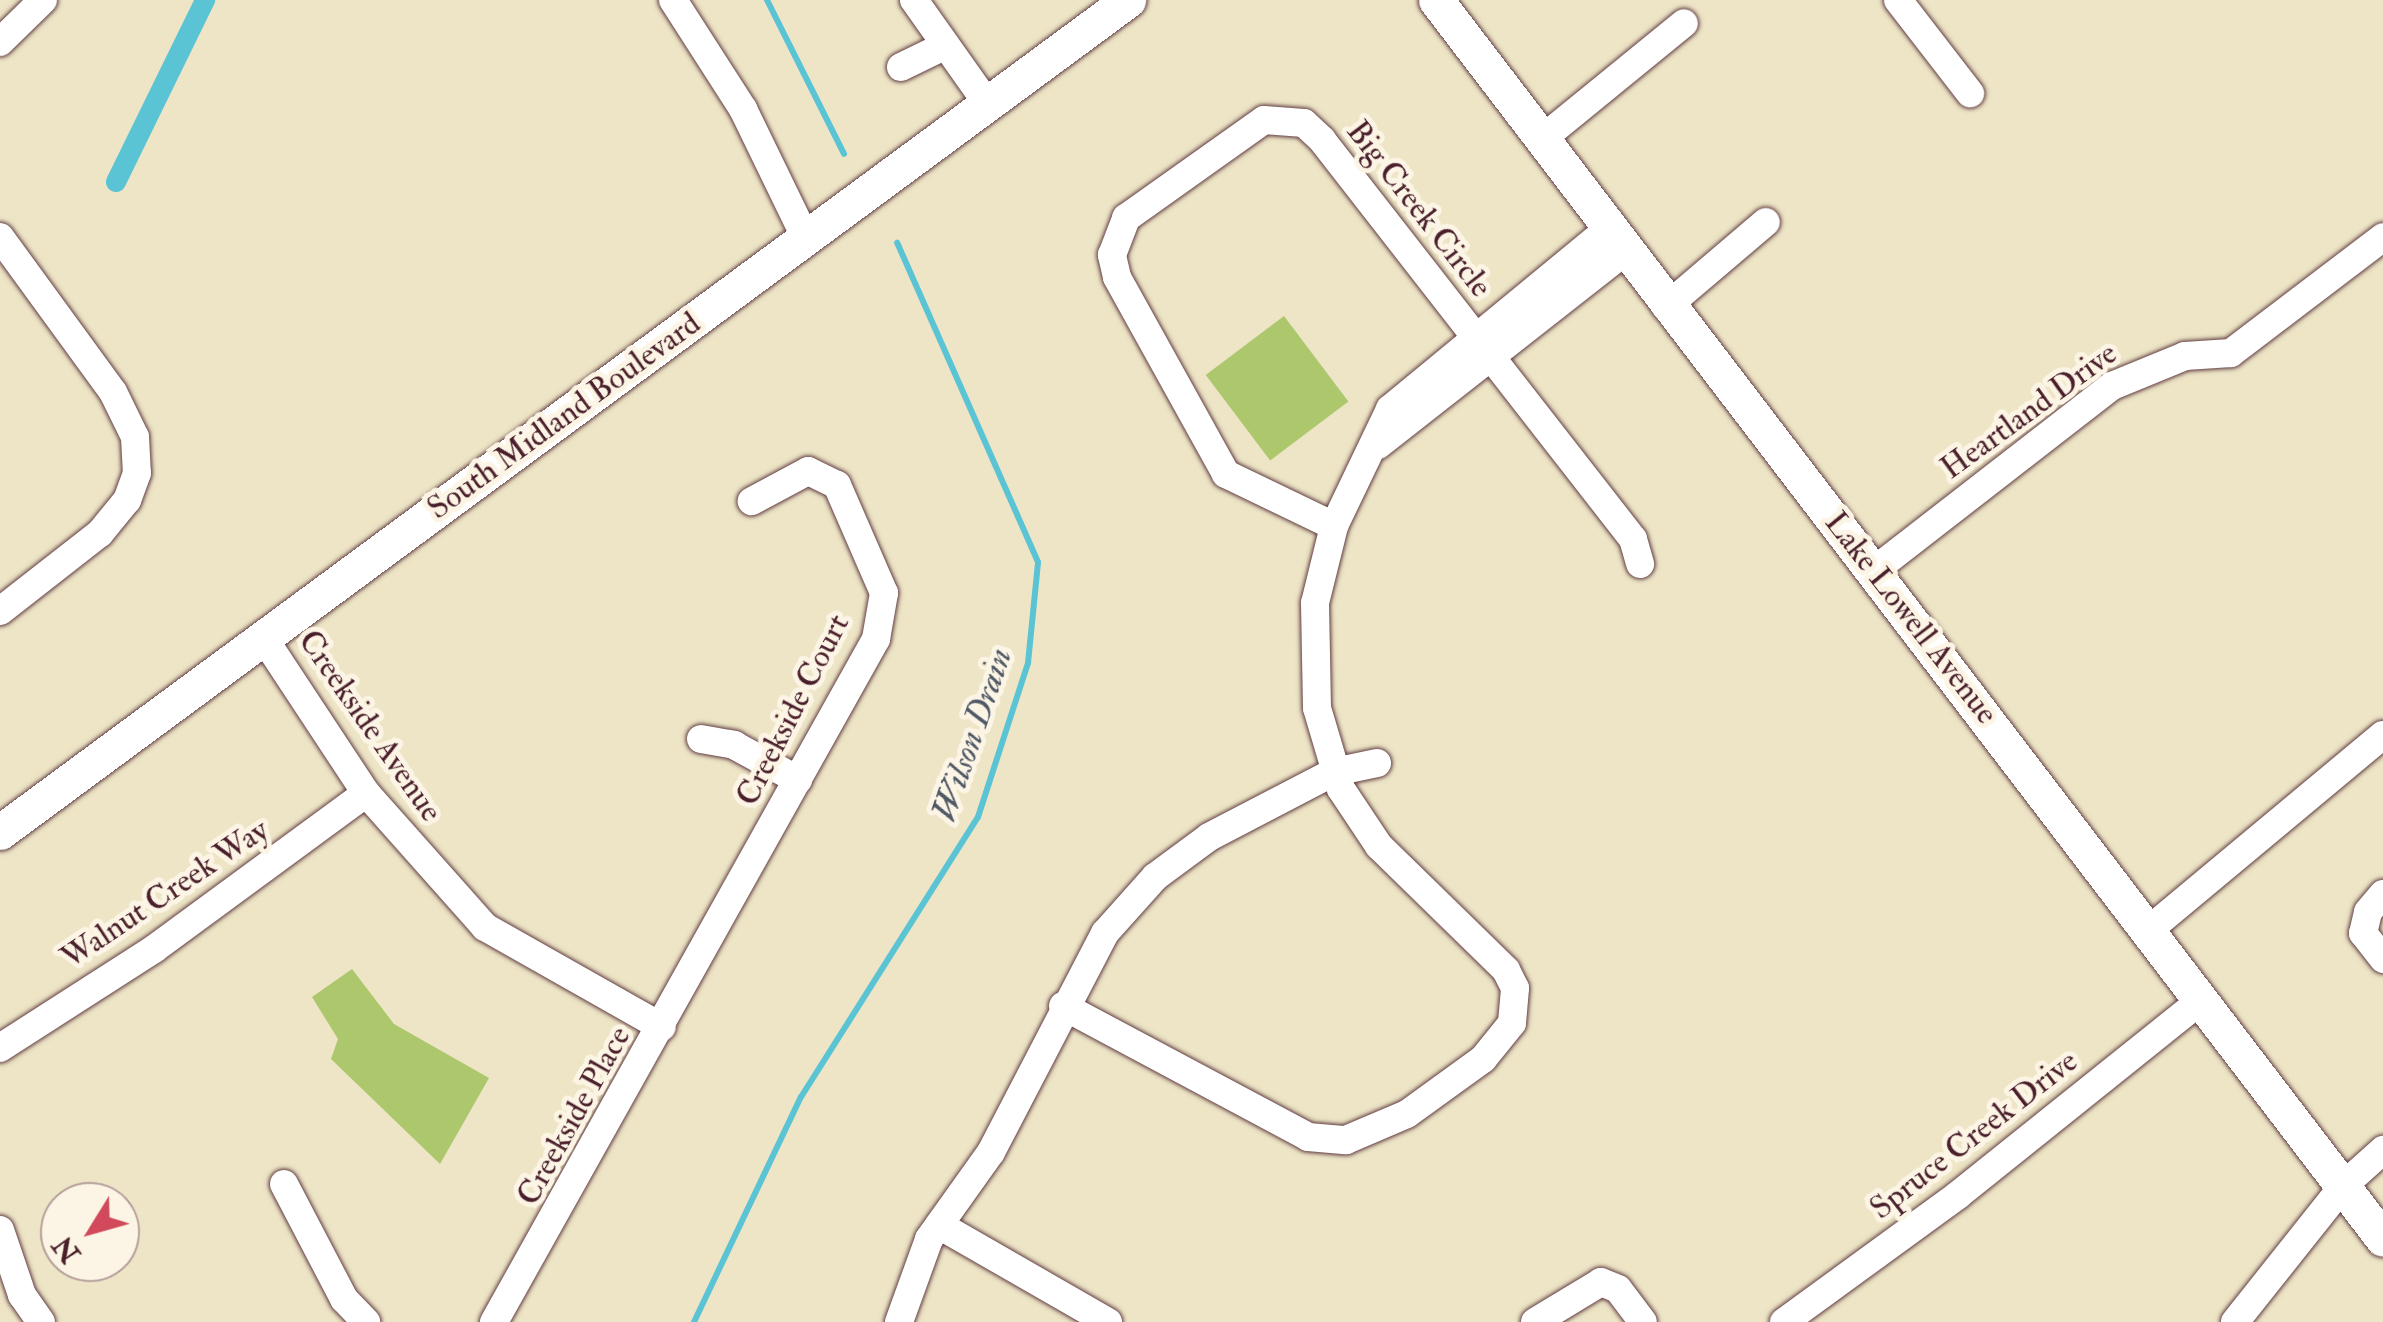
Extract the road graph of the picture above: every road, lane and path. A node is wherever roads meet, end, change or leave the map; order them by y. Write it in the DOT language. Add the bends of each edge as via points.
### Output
graph roads {
  1 [pos="44,0"];
  2 [pos="673,0"];
  3 [pos="914,0"];
  4 [pos="1128,0"];
  5 [pos="1436,0"];
  6 [pos="1898,0"];
  7 [pos="1684,22"];
  8 [pos="0,42"];
  9 [pos="944,46"];
  10 [pos="902,67"];
  11 [pos="1970,93"];
  12 [pos="987,103"];
  13 [pos="1542,139"];
  14 [pos="1766,222"];
  15 [pos="2383,236"];
  16 [pos="0,238"];
  17 [pos="806,239"];
  18 [pos="1616,240"];
  19 [pos="1666,307"];
  20 [pos="1481,346"];
  21 [pos="752,501"];
  22 [pos="1334,526"];
  23 [pos="1640,564"];
  24 [pos="1876,569"];
  25 [pos="0,611"];
  26 [pos="264,636"];
  27 [pos="2383,735"];
  28 [pos="701,740"];
  29 [pos="1377,762"];
  30 [pos="1334,772"];
  31 [pos="798,780"];
  32 [pos="366,792"];
  33 [pos="0,832"];
  34 [pos="2383,894"];
  35 [pos="2150,929"];
  36 [pos="710,940"];
  37 [pos="2383,959"];
  38 [pos="2203,999"];
  39 [pos="1063,1006"];
  40 [pos="662,1027"];
  41 [pos="0,1048"];
  42 [pos="2383,1150"];
  43 [pos="284,1184"];
  44 [pos="2342,1186"];
  45 [pos="938,1225"];
  46 [pos="0,1230"];
  47 [pos="2383,1239"];
  48 [pos="42,1322"];
  49 [pos="366,1322"];
  50 [pos="494,1322"];
  51 [pos="899,1322"];
  52 [pos="1108,1322"];
  53 [pos="1535,1322"];
  54 [pos="1643,1322"];
  55 [pos="1784,1322"];
  56 [pos="2235,1322"];
  1 -- 8 [label="street"];
  2 -- 17 [label="street" via="742,109"];
  3 -- 9 [label="street"];
  4 -- 12 [label="main road, South Midland Boulevard"];
  5 -- 13 [label="main road, Lake Lowell Avenue"];
  6 -- 11 [label="street"];
  7 -- 13 [label="street"];
  9 -- 10 [label="street"];
  9 -- 12 [label="street"];
  12 -- 17 [label="main road, South Midland Boulevard"];
  13 -- 18 [label="main road, Lake Lowell Avenue"];
  14 -- 19 [label="street"];
  15 -- 24 [label="street, Heartland Drive" via="2231,353 2185,356 2112,386"];
  16 -- 25 [label="street" via="113,392 135,437 138,472 127,500 100,533"];
  17 -- 26 [label="main road, South Midland Boulevard"];
  18 -- 19 [label="main road, Lake Lowell Avenue"];
  18 -- 20 [label="street"];
  19 -- 24 [label="main road, Lake Lowell Avenue"];
  20 -- 22 [label="street" via="1390,409"];
  20 -- 22 [label="street, Big Creek Circle" via="1304,123 1284,118 1246,128 1126,218 1112,255 1117,277 1208,454 1246,489"];
  20 -- 23 [label="street" via="1632,539"];
  21 -- 31 [label="street, Creekside Court" via="796,474 826,475 873,556 884,593 876,640"];
  22 -- 30 [label="street" via="1315,603 1311,663"];
  24 -- 35 [label="main road, Lake Lowell Avenue"];
  26 -- 32 [label="street, Creekside Avenue"];
  26 -- 33 [label="main road, South Midland Boulevard"];
  27 -- 35 [label="street"];
  28 -- 31 [label="street" via="734,745"];
  29 -- 30 [label="street"];
  30 -- 39 [label="street" via="1209,836 1155,877 1105,932"];
  30 -- 39 [label="street" via="1379,846 1491,951 1515,988 1512,1024 1483,1059 1367,1134 1308,1137"];
  31 -- 36 [label="street, Creekside Court"];
  32 -- 40 [label="street, Creekside Avenue" via="486,927"];
  32 -- 41 [label="street, Walnut Creek Way" via="212,908"];
  34 -- 37 [label="street" via="2368,912 2363,933"];
  35 -- 38 [label="main road, Lake Lowell Avenue"];
  36 -- 40 [label="street, Creekside Place"];
  38 -- 44 [label="main road, Lake Lowell Avenue"];
  38 -- 55 [label="street, Spruce Creek Drive" via="1958,1195"];
  39 -- 45 [label="street" via="991,1152"];
  40 -- 50 [label="street, Creekside Place"];
  42 -- 44 [label="street"];
  43 -- 49 [label="street" via="334,1283"];
  44 -- 47 [label="main road, Lake Lowell Avenue"];
  44 -- 56 [label="street"];
  45 -- 51 [label="street" via="907,1288"];
  45 -- 52 [label="street"];
  46 -- 48 [label="street" via="22,1295"];
  53 -- 54 [label="street" via="1574,1292 1601,1282 1618,1289"];
}
